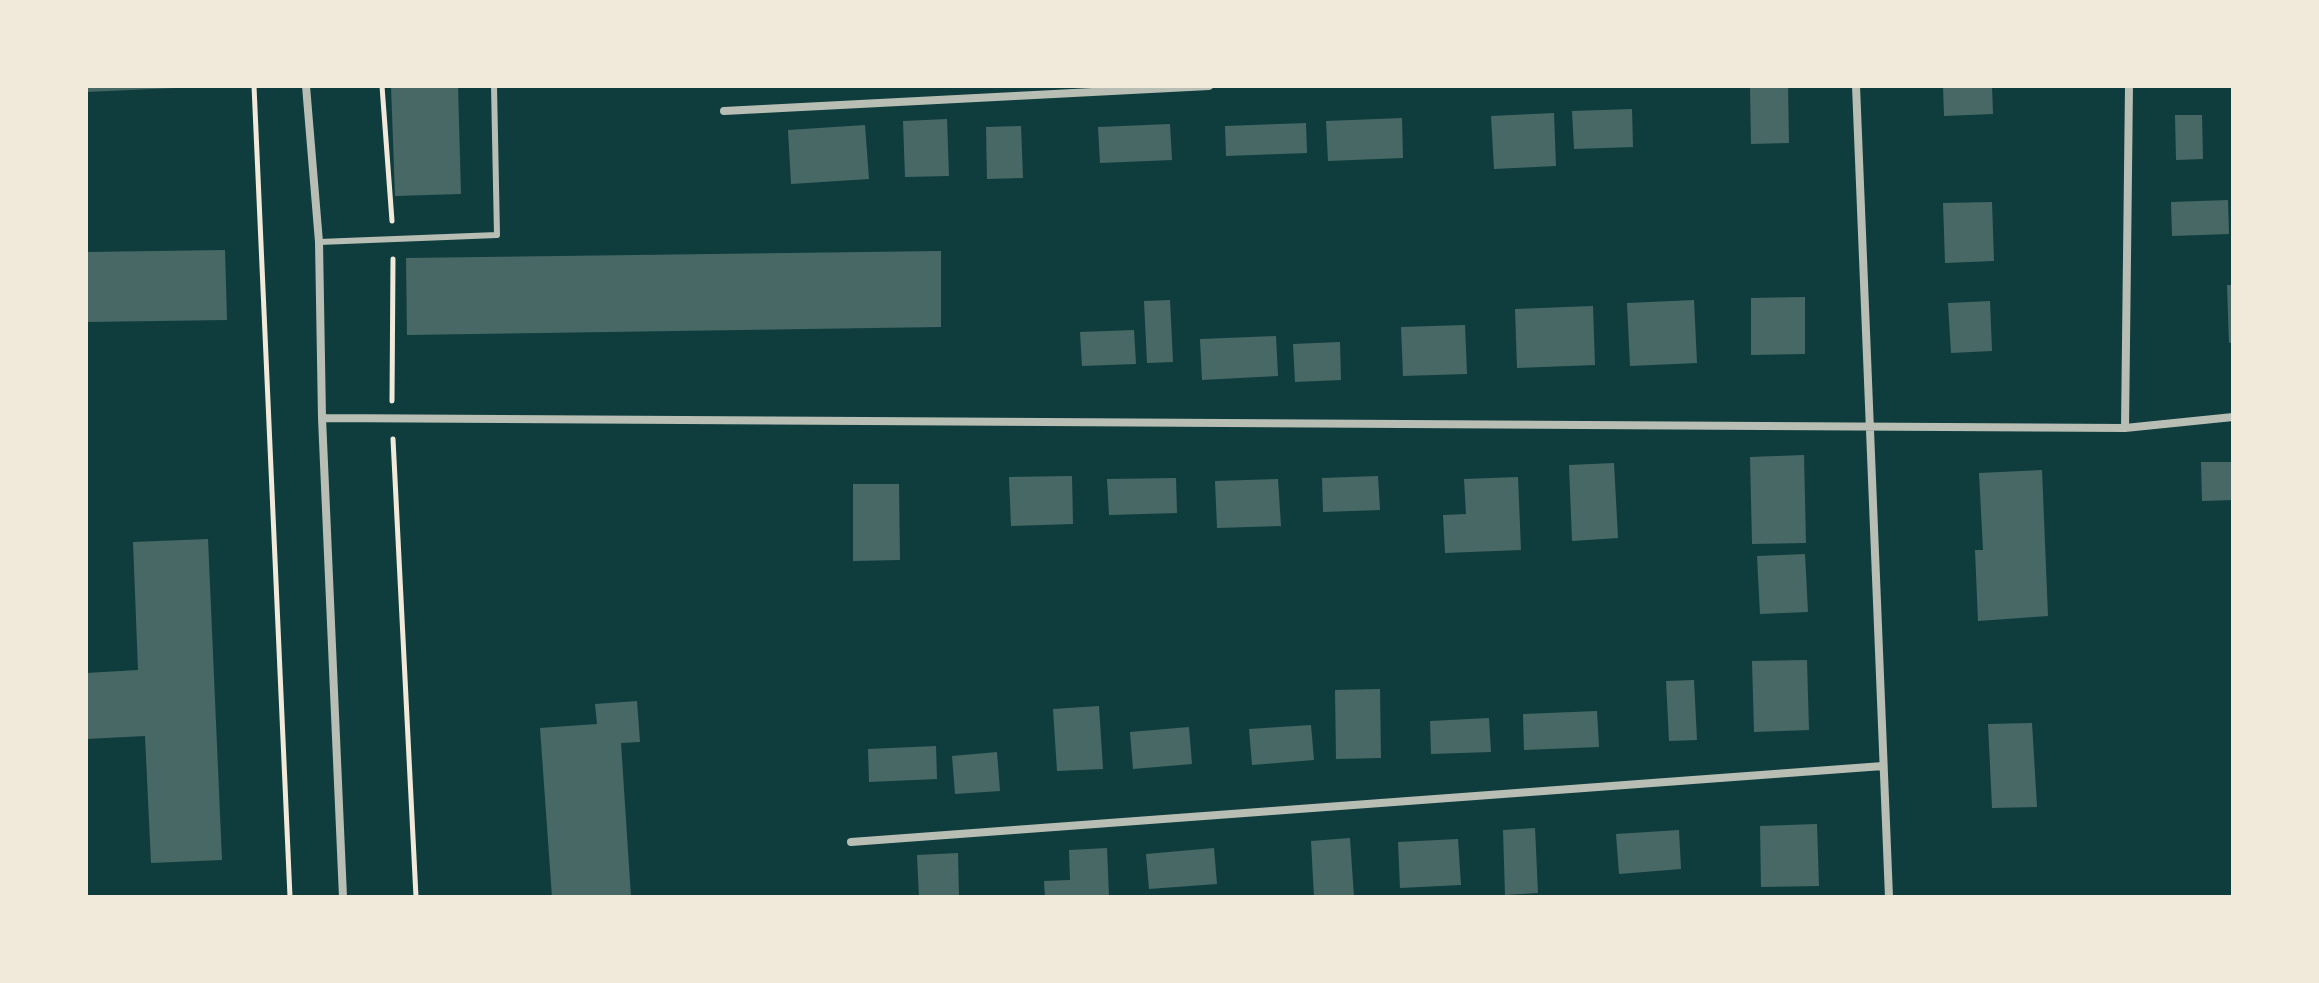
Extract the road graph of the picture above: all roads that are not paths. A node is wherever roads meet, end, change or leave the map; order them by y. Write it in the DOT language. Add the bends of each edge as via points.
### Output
graph roads {
  1 [pos="306,86"];
  2 [pos="494,86"];
  3 [pos="1209,86"];
  4 [pos="1856,86"];
  5 [pos="2129,86"];
  6 [pos="724,111"];
  7 [pos="319,242"];
  8 [pos="2233,417"];
  9 [pos="322,418"];
  10 [pos="1871,427"];
  11 [pos="2125,428"];
  12 [pos="1883,766"];
  13 [pos="851,842"];
  14 [pos="343,897"];
  15 [pos="1889,897"];
  1 -- 7 [label="street"];
  2 -- 7 [label="lane" via="497,235"];
  3 -- 6 [label="street"];
  4 -- 10 [label="street"];
  5 -- 11 [label="street"];
  7 -- 9 [label="street"];
  8 -- 11 [label="street"];
  9 -- 10 [label="street"];
  9 -- 14 [label="street"];
  10 -- 11 [label="street"];
  10 -- 12 [label="street"];
  12 -- 13 [label="street"];
  12 -- 15 [label="street"];
}
